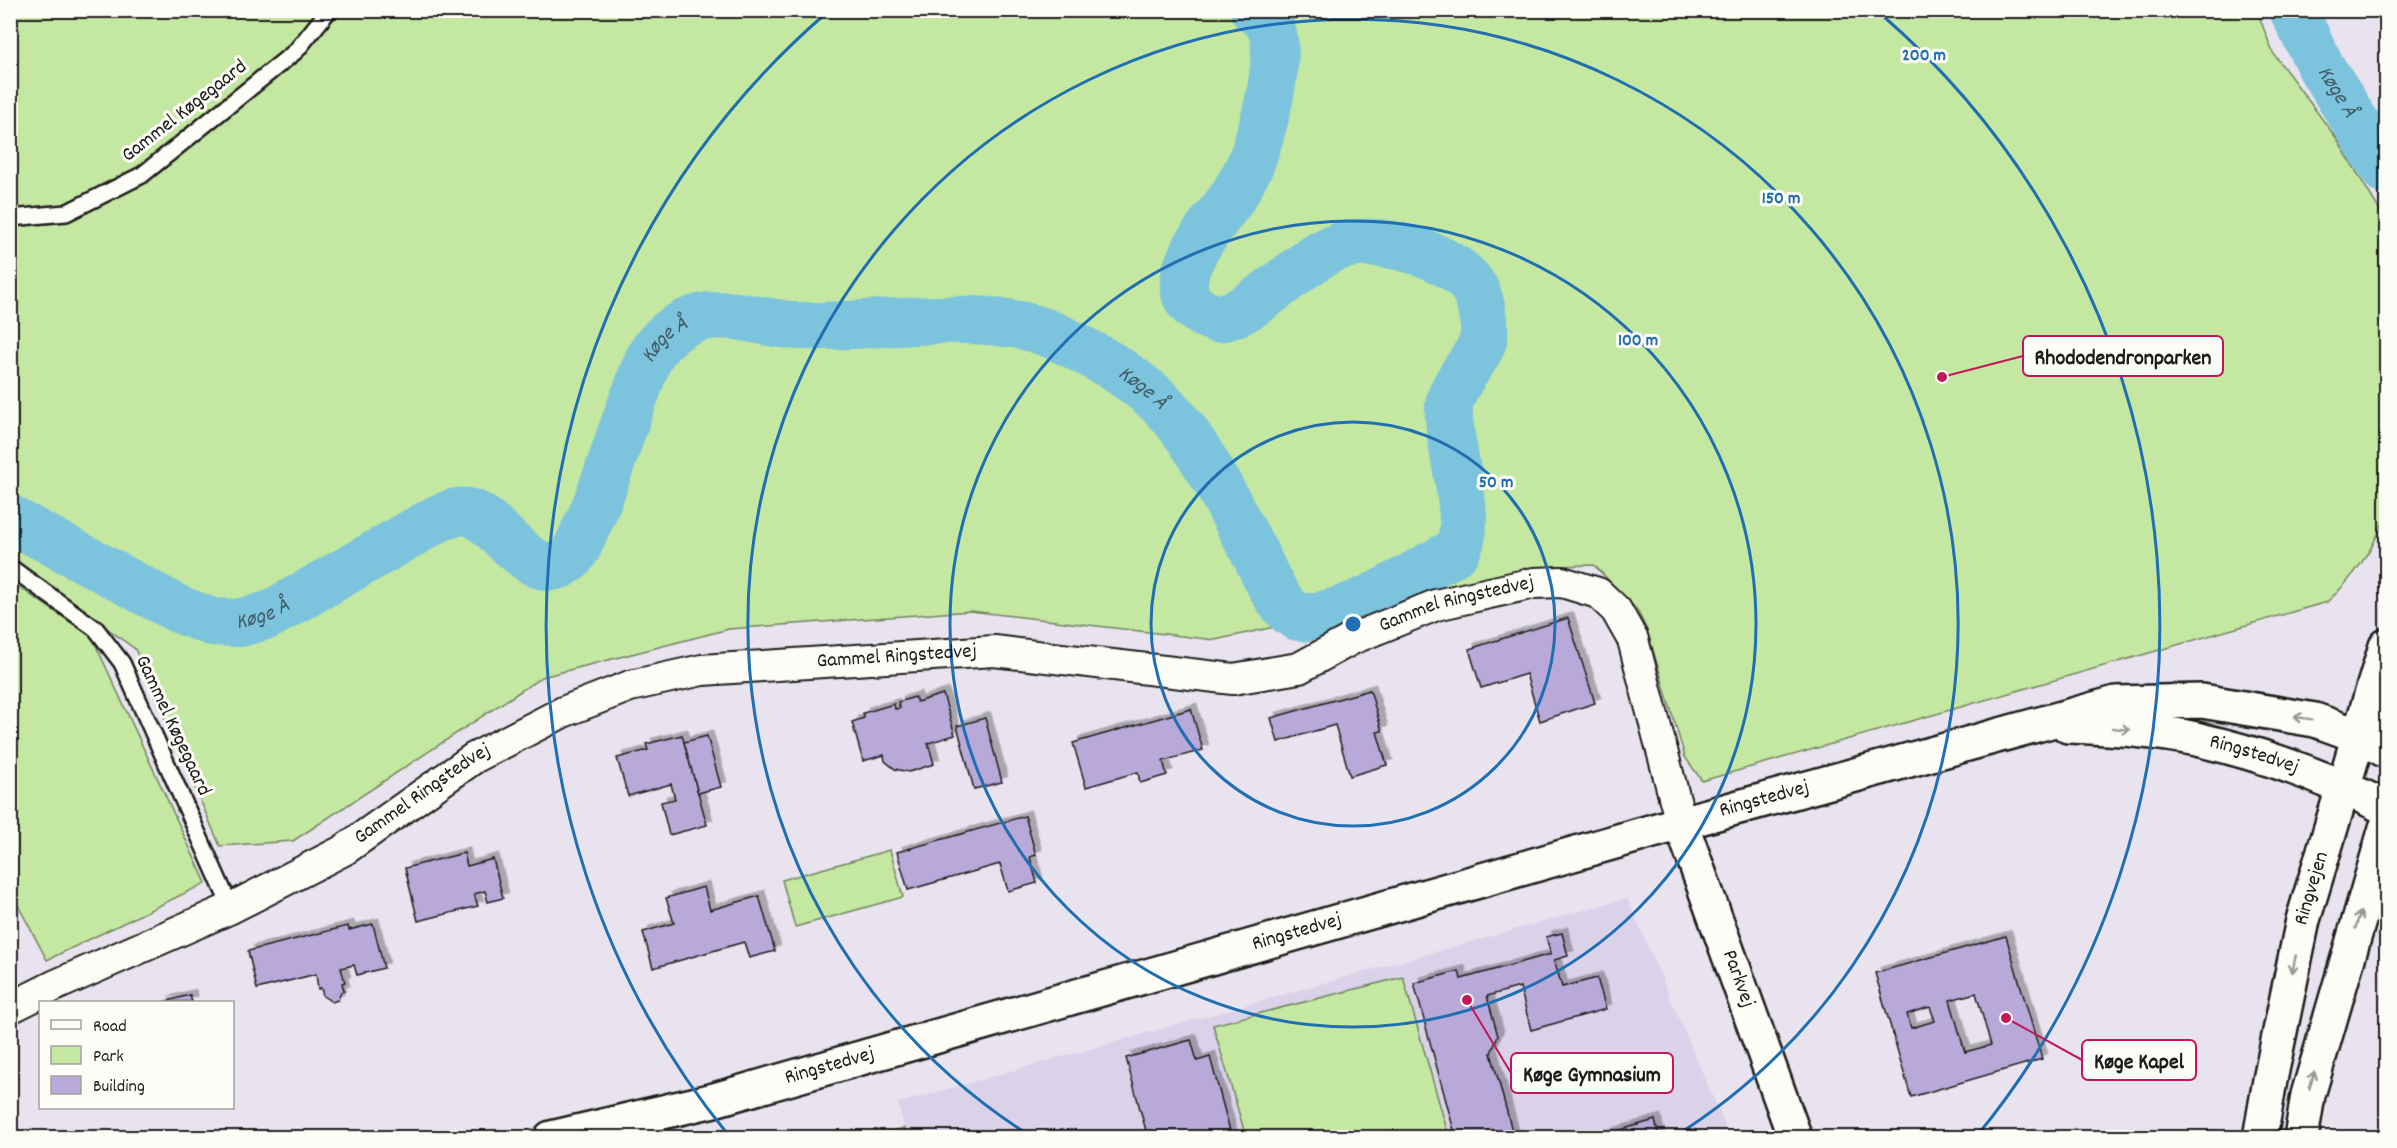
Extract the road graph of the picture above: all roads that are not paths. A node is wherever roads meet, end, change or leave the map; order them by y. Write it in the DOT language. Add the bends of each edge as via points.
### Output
graph roads {
  1 [pos="329,10"];
  2 [pos="10,218"];
  3 [pos="10,567"];
  4 [pos="2386,646"];
  5 [pos="2042,725"];
  6 [pos="2373,744"];
  7 [pos="2344,786"];
  8 [pos="2386,808"];
  9 [pos="1682,822"];
  10 [pos="2386,828"];
  11 [pos="231,908"];
  12 [pos="10,1008"];
  13 [pos="551,1137"];
  14 [pos="1795,1137"];
  15 [pos="2260,1137"];
  16 [pos="2301,1137"];
  1 -- 2 [label="lane, Gammel Køgegaard" via="296,51 141,175 66,213"];
  3 -- 11 [label="lane, Gammel Køgegaard" via="96,629 122,663"];
  4 -- 6 [label="main road, Ringvejen"];
  6 -- 5 [label="main road, Ringstedvej, one-way" via="2316,720 2202,701 2116,704"];
  5 -- 7 [label="main road, Ringstedvej, one-way" via="2115,728 2196,739"];
  5 -- 9 [label="main road, Ringstedvej"];
  6 -- 7 [label="main road, Ringvejen"];
  7 -- 8 [label="main road, Ringstedvej"];
  7 -- 15 [label="main road, Ringvejen, one-way" via="2303,920"];
  9 -- 11 [label="street, Gammel Ringstedvej" via="1634,640 1616,610 1598,593 1563,582 1534,583 1436,605 1352,639 1299,668 1233,679 994,651 702,670 630,686 563,712 474,758 344,850"];
  9 -- 13 [label="main road, Ringstedvej" via="714,1100"];
  9 -- 14 [label="main road, Parkvej"];
  16 -- 10 [label="main road, one-way" via="2308,1095"];
  11 -- 12 [label="street, Gammel Ringstedvej"];
}
